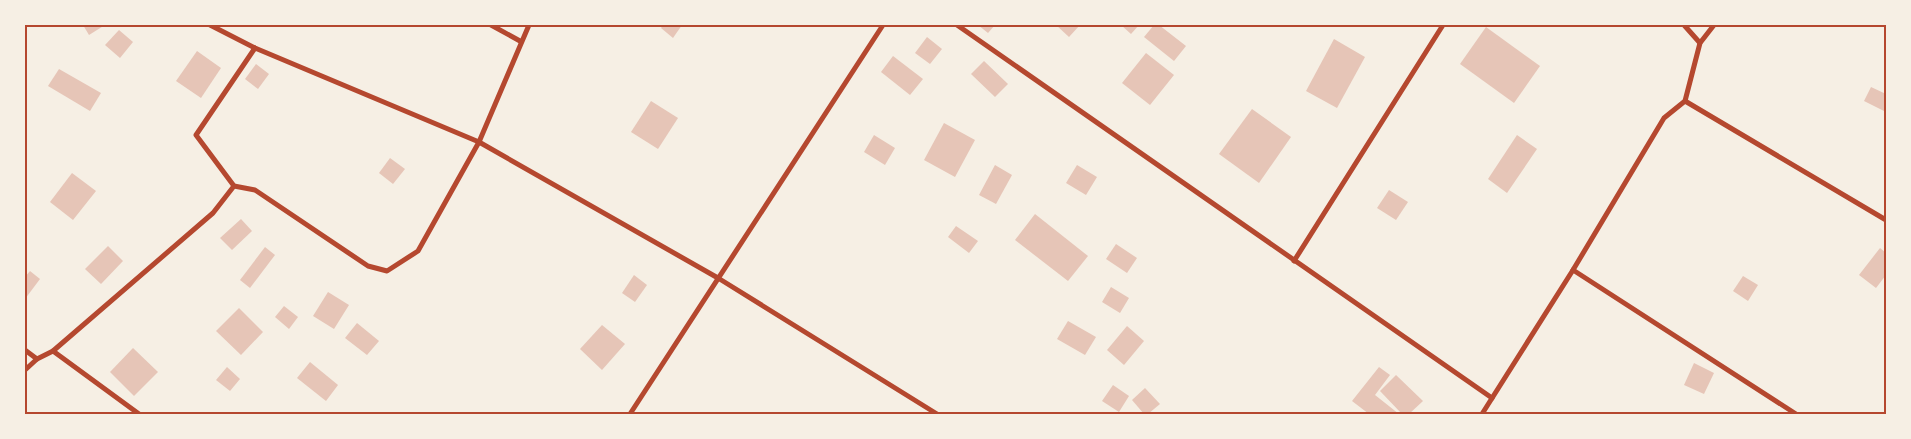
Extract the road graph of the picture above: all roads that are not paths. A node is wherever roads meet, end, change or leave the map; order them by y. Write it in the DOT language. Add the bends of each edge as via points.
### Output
graph roads {
  1 [pos="210,25"];
  2 [pos="491,25"];
  3 [pos="529,25"];
  4 [pos="883,25"];
  5 [pos="957,25"];
  6 [pos="1442,25"];
  7 [pos="1684,25"];
  8 [pos="1714,25"];
  9 [pos="520,41"];
  10 [pos="1700,43"];
  11 [pos="255,48"];
  12 [pos="1685,101"];
  13 [pos="479,142"];
  14 [pos="234,186"];
  15 [pos="1886,220"];
  16 [pos="1294,260"];
  17 [pos="1573,270"];
  18 [pos="718,278"];
  19 [pos="25,350"];
  20 [pos="53,350"];
  21 [pos="37,359"];
  22 [pos="25,370"];
  23 [pos="1492,398"];
  24 [pos="139,414"];
  25 [pos="630,414"];
  26 [pos="937,414"];
  27 [pos="1482,414"];
  28 [pos="1796,414"];
  1 -- 11 [label="street"];
  2 -- 9 [label="street"];
  3 -- 9 [label="street"];
  4 -- 18 [label="street"];
  5 -- 16 [label="street"];
  6 -- 16 [label="street"];
  7 -- 10 [label="street"];
  8 -- 10 [label="street"];
  9 -- 13 [label="street"];
  10 -- 12 [label="street"];
  11 -- 13 [label="street"];
  11 -- 14 [label="street" via="196,135"];
  12 -- 15 [label="street"];
  12 -- 17 [label="street" via="1664,118"];
  13 -- 14 [label="street" via="418,251 387,271 368,266 255,190"];
  13 -- 18 [label="street"];
  14 -- 20 [label="street" via="213,212"];
  16 -- 23 [label="street"];
  17 -- 23 [label="street"];
  17 -- 28 [label="street"];
  18 -- 25 [label="street"];
  18 -- 26 [label="street"];
  19 -- 21 [label="street"];
  20 -- 21 [label="street"];
  20 -- 24 [label="street"];
  21 -- 22 [label="street"];
  23 -- 27 [label="street"];
}
